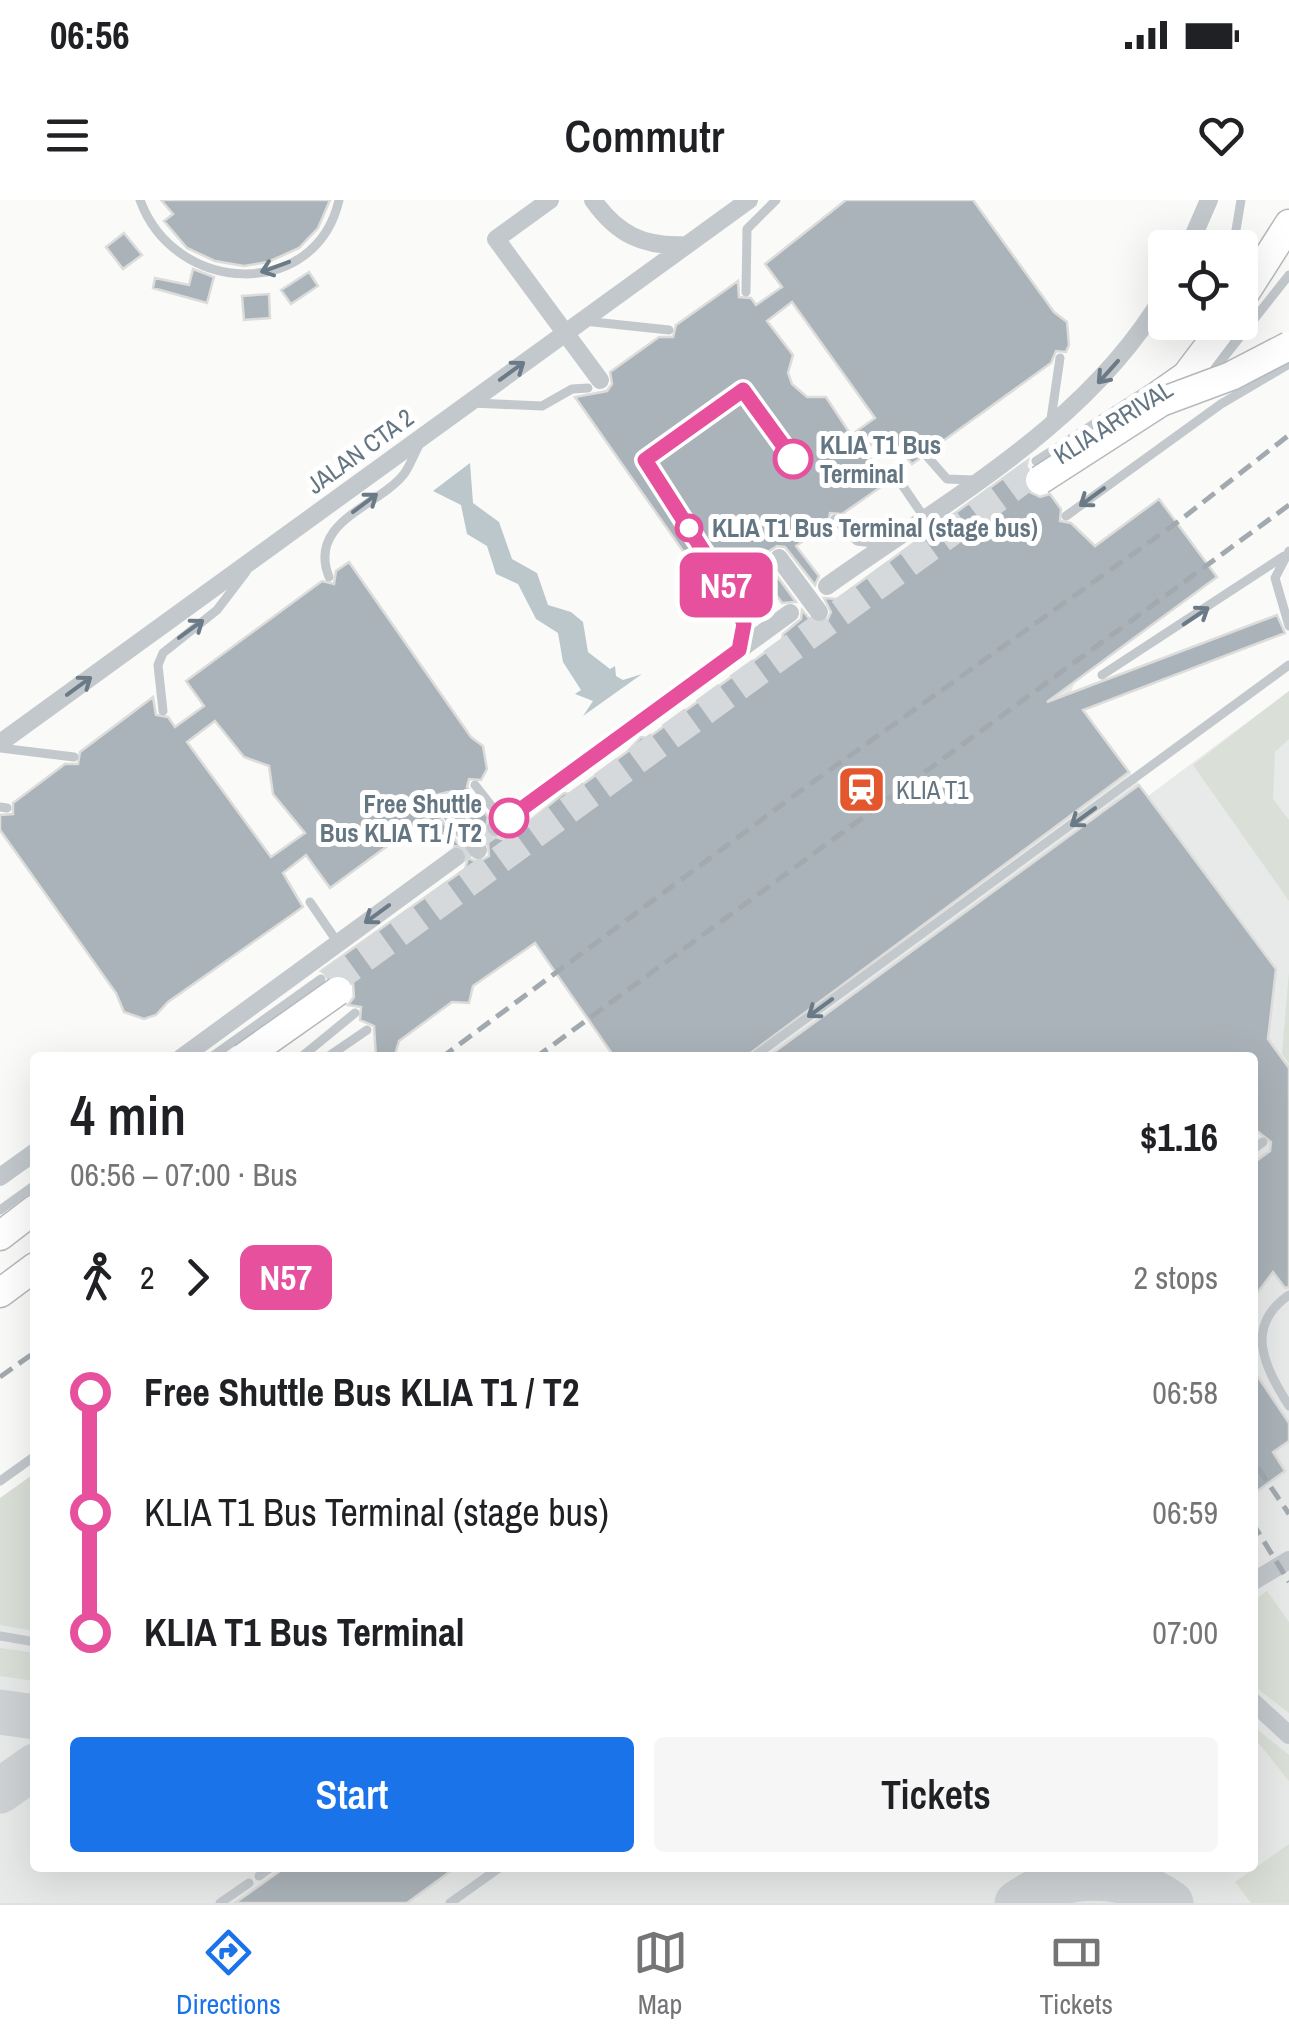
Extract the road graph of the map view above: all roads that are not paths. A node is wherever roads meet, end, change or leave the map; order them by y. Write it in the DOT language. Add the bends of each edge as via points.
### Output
graph roads {
  1 [pos="140,200"];
  2 [pos="339,200"];
  3 [pos="550,200"];
  4 [pos="593,200"];
  5 [pos="749,200"];
  6 [pos="776,200"];
  7 [pos="1209,200"];
  8 [pos="1242,200"];
  9 [pos="1289,224"];
  10 [pos="1196,230"];
  11 [pos="1236,230"];
  12 [pos="687,245"];
  13 [pos="1258,273"];
  14 [pos="1289,275"];
  15 [pos="746,292"];
  16 [pos="1148,318"];
  17 [pos="582,321"];
  18 [pos="670,330"];
  19 [pos="1197,340"];
  20 [pos="1212,340"];
  21 [pos="1289,346"];
  22 [pos="1060,358"];
  23 [pos="1289,364"];
  24 [pos="594,384"];
  25 [pos="469,402"];
  26 [pos="1044,430"];
  27 [pos="423,436"];
  28 [pos="925,454"];
  29 [pos="1079,470"];
  30 [pos="1037,471"];
  31 [pos="898,479"];
  32 [pos="977,479"];
  33 [pos="924,516"];
  34 [pos="1066,516"];
  35 [pos="835,519"];
  36 [pos="888,542"];
  37 [pos="1286,553"];
  38 [pos="257,557"];
  39 [pos="779,558"];
  40 [pos="329,577"];
  41 [pos="827,586"];
  42 [pos="732,596"];
  43 [pos="819,612"];
  44 [pos="790,613"];
  45 [pos="1289,626"];
  46 [pos="739,650"];
  47 [pos="1289,665"];
  48 [pos="1102,675"];
  49 [pos="163,711"];
  50 [pos="0,746"];
  51 [pos="74,757"];
  52 [pos="475,786"];
  53 [pos="444,804"];
  54 [pos="500,824"];
  55 [pos="478,850"];
  56 [pos="456,856"];
  57 [pos="310,902"];
  58 [pos="338,943"];
  59 [pos="336,992"];
  60 [pos="367,1030"];
  61 [pos="189,1052"];
  62 [pos="221,1052"];
  63 [pos="253,1052"];
  64 [pos="303,1052"];
  65 [pos="335,1052"];
  66 [pos="760,1052"];
  67 [pos="1263,1142"];
  68 [pos="1258,1146"];
  69 [pos="30,1156"];
  70 [pos="0,1177"];
  71 [pos="30,1190"];
  72 [pos="30,1213"];
  73 [pos="1,1227"];
  74 [pos="30,1271"];
  75 [pos="0,1293"];
  76 [pos="1289,1295"];
  77 [pos="1289,1406"];
  78 [pos="30,1460"];
  79 [pos="0,1481"];
  80 [pos="1287,1559"];
  81 [pos="1258,1578"];
  82 [pos="0,1636"];
  83 [pos="30,1641"];
  84 [pos="1258,1708"];
  85 [pos="1258,1713"];
  86 [pos="1269,1720"];
  87 [pos="1289,1735"];
  88 [pos="264,1872"];
  89 [pos="493,1872"];
  90 [pos="259,1876"];
  91 [pos="248,1883"];
  92 [pos="220,1903"];
  93 [pos="450,1903"];
  2 -- 1 [label="lane, one-way" via="323,234 302,254 247,275 188,262 165,244"];
  3 -- 24 [label="street, bridge" via="496,239"];
  4 -- 12 [label="street" via="634,239"];
  5 -- 12 [label="street, JALAN CTA 2"];
  6 -- 15 [label="lane" via="747,229"];
  7 -- 10 [label="street"];
  8 -- 11 [label="lane"];
  9 -- 13 [label="main road"];
  12 -- 17 [label="street, JALAN CTA 2"];
  14 -- 29 [label="lane" via="1200,385"];
  16 -- 26 [label="street, one-way" via="1118,361"];
  17 -- 18 [label="lane"];
  25 -- 17 [label="street, JALAN CTA 2, one-way"];
  19 -- 30 [label="lane" via="1177,372"];
  20 -- 30 [label="main road, KLIA ARRIVAL" via="1174,386 1108,421"];
  21 -- 30 [label="main road, bridge" via="1136,416"];
  22 -- 26 [label="lane" via="1056,408"];
  23 -- 34 [label="lane, one-way" via="1221,404"];
  24 -- 25 [label="lane" via="542,406"];
  25 -- 27 [label="street, JALAN CTA 2"];
  26 -- 32 [label="street"];
  27 -- 38 [label="street, JALAN CTA 2"];
  40 -- 27 [label="lane, one-way" via="330,536 404,475"];
  28 -- 32 [label="lane" via="946,479"];
  31 -- 33 [label="lane"];
  32 -- 33 [label="street"];
  33 -- 36 [label="street"];
  35 -- 36 [label="lane" via="856,541"];
  36 -- 41 [label="street"];
  37 -- 45 [label="lane" via="1276,586"];
  48 -- 37 [label="lane, one-way"];
  49 -- 38 [label="lane, one-way" via="163,653 217,610"];
  50 -- 38 [label="street, JALAN CTA 2, one-way"];
  39 -- 43 [label="street, bridge"];
  42 -- 46 [label="lane" via="744,624"];
  44 -- 46 [label="street"];
  46 -- 54 [label="street"];
  47 -- 66 [label="lane, one-way"];
  50 -- 51 [label="lane"];
  52 -- 54 [label="lane"];
  53 -- 55 [label="street, bridge"];
  56 -- 58 [label="street, one-way"];
  57 -- 58 [label="lane"];
  58 -- 61 [label="street"];
  59 -- 62 [label="lane"];
  59 -- 63 [label="main road, bridge"];
  59 -- 64 [label="lane"];
  60 -- 65 [label="lane"];
  67 -- 68 [label="lane"];
  69 -- 70 [label="street"];
  71 -- 73 [label="lane"];
  72 -- 73 [label="main road"];
  74 -- 75 [label="main road"];
  76 -- 77 [label="lane" via="1268,1314 1261,1334 1263,1360"];
  78 -- 79 [label="lane"];
  80 -- 81 [label="street"];
  82 -- 83 [label="lane"];
  84 -- 86 [label="street"];
  85 -- 86 [label="lane"];
  86 -- 87 [label="street"];
  88 -- 90 [label="lane"];
  89 -- 93 [label="lane"];
  91 -- 92 [label="lane"];
}
